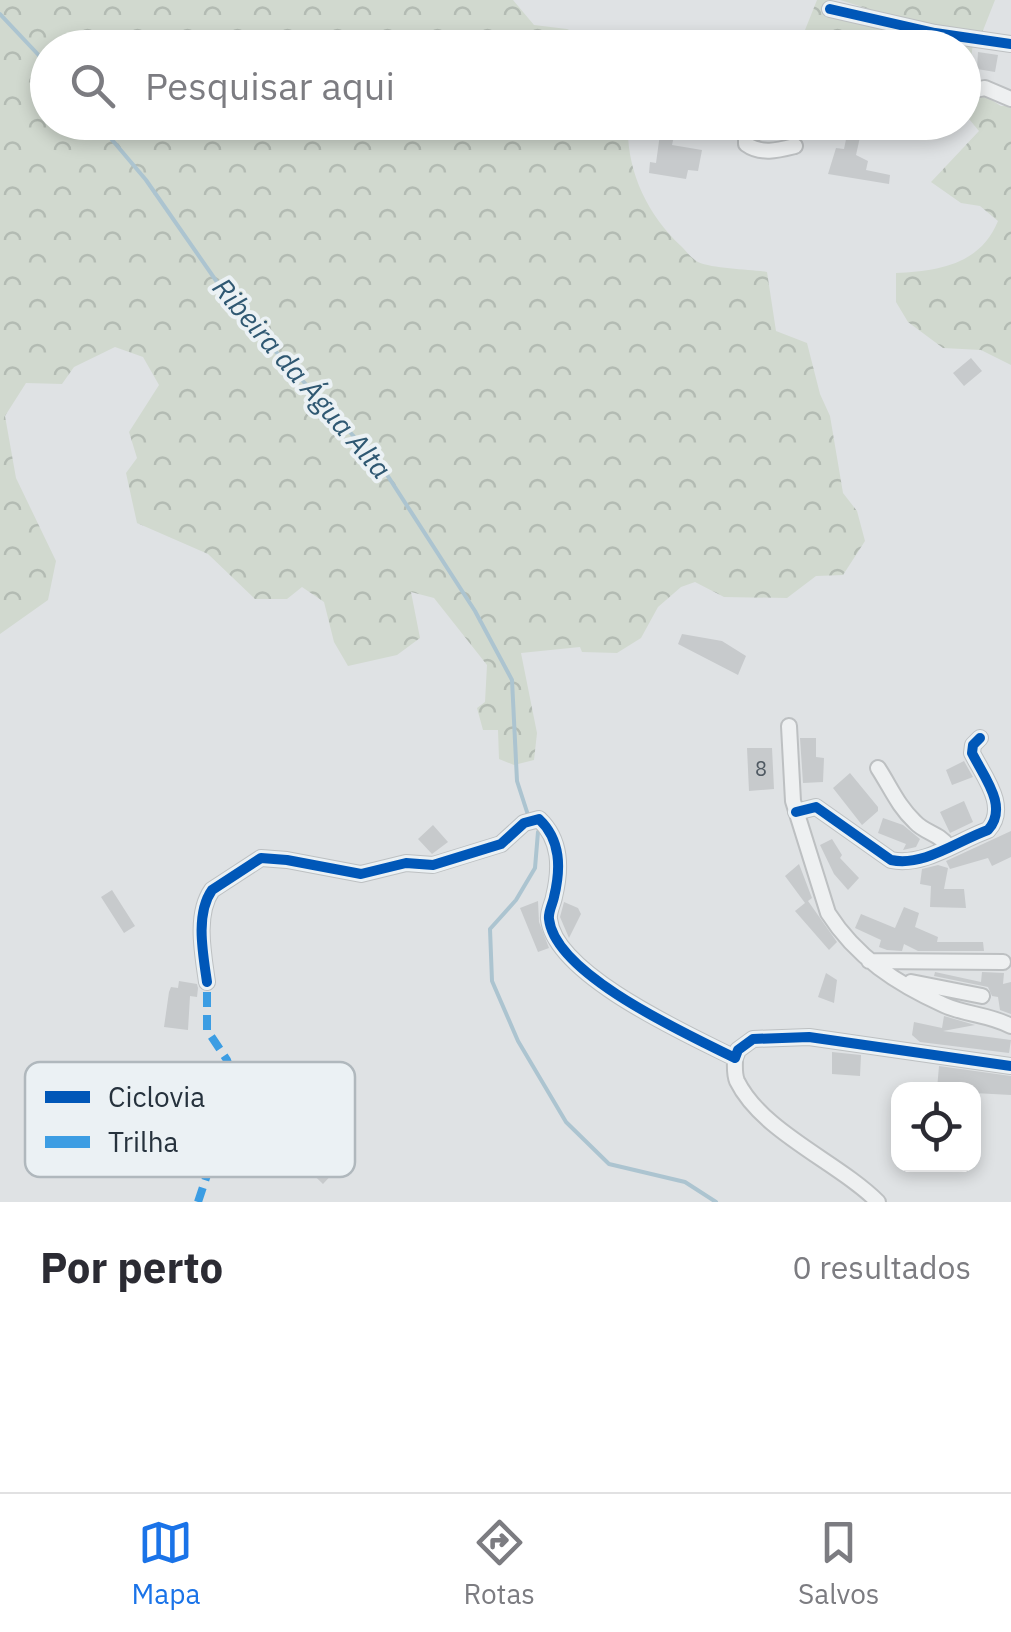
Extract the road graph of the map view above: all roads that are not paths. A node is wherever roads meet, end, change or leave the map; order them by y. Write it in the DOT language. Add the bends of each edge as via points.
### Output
graph roads {
  1 [pos="830,9"];
  2 [pos="925,30"];
  3 [pos="981,40"];
  4 [pos="1011,44"];
  5 [pos="981,89"];
  6 [pos="1011,100"];
  7 [pos="746,140"];
  8 [pos="795,146"];
  9 [pos="789,726"];
  10 [pos="980,738"];
  11 [pos="878,768"];
  12 [pos="796,812"];
  13 [pos="948,846"];
  14 [pos="869,961"];
  15 [pos="1003,962"];
  16 [pos="207,982"];
  17 [pos="906,983"];
  18 [pos="982,996"];
  19 [pos="1011,1026"];
  20 [pos="735,1058"];
  21 [pos="1011,1066"];
  22 [pos="878,1202"];
  1 -- 2 [label="street"];
  3 -- 4 [label="street"];
  5 -- 6 [label="street"];
  7 -- 8 [label="street" via="754,150"];
  9 -- 12 [label="street"];
  10 -- 13 [label="street" via="972,754 998,812 988,830"];
  11 -- 13 [label="street" via="894,802"];
  12 -- 13 [label="street" via="816,807 891,860 921,860"];
  12 -- 14 [label="street" via="828,914"];
  14 -- 15 [label="street"];
  14 -- 17 [label="street"];
  16 -- 20 [label="street" via="208,897 261,858 361,874 406,863 433,865 501,844 524,823 538,820 552,832 559,862 548,918 558,940 577,962 657,1020"];
  17 -- 18 [label="street"];
  17 -- 19 [label="street" via="946,1006"];
  20 -- 21 [label="street" via="753,1039 790,1036"];
  20 -- 22 [label="street" via="735,1077 751,1102"];
}
